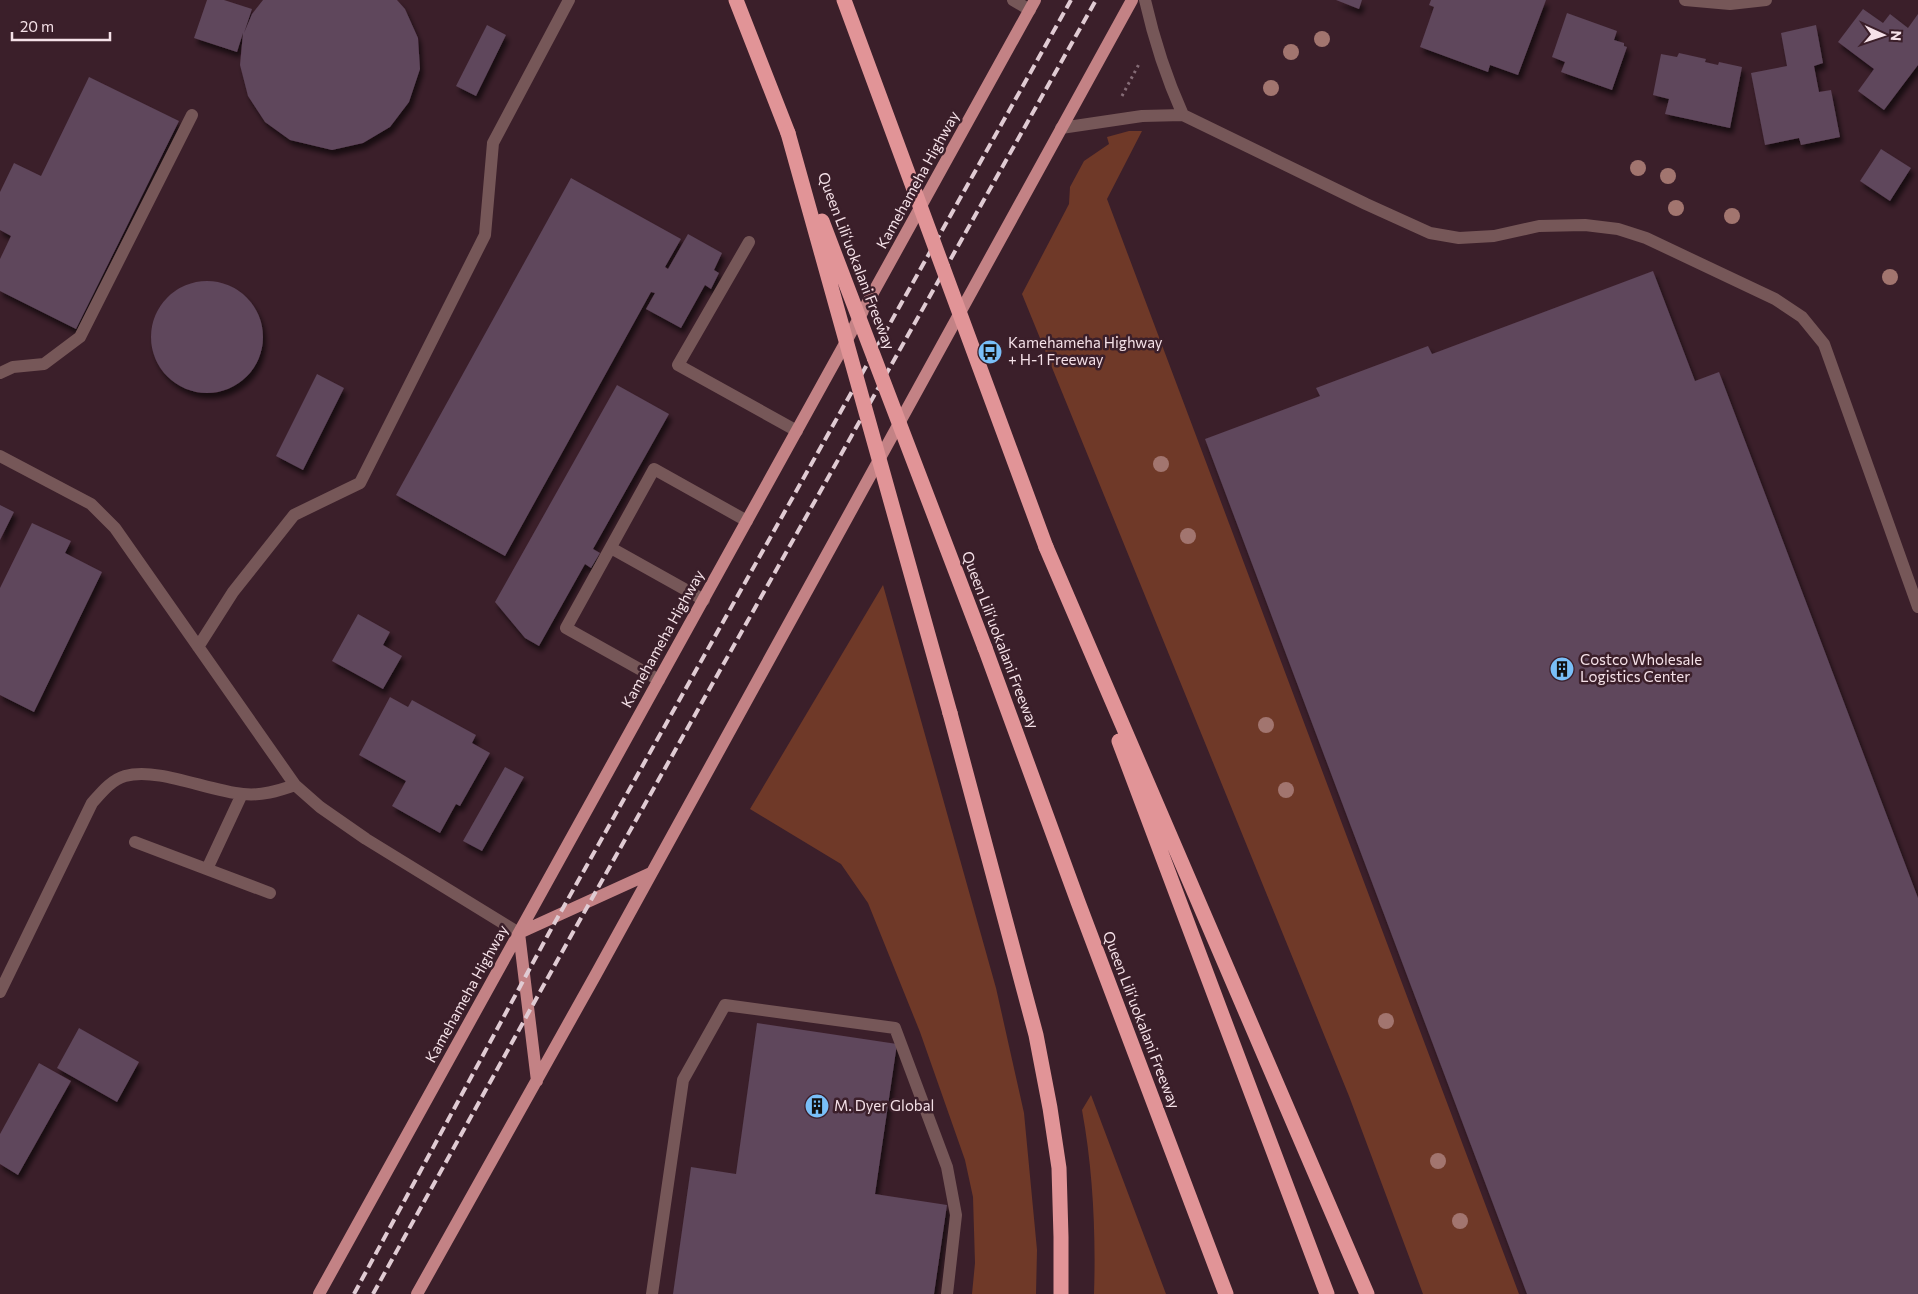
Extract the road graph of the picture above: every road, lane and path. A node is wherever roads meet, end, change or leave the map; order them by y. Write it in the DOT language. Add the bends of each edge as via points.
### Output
graph roads {
  1 [pos="569,0"];
  2 [pos="736,0"];
  3 [pos="844,0"];
  4 [pos="1013,0"];
  5 [pos="1132,0"];
  6 [pos="1145,0"];
  7 [pos="1685,0"];
  8 [pos="1766,0"];
  9 [pos="1033,5"];
  10 [pos="1142,59"];
  11 [pos="1119,101"];
  12 [pos="1183,114"];
  13 [pos="192,115"];
  14 [pos="1062,128"];
  15 [pos="788,133"];
  16 [pos="749,242"];
  17 [pos="0,373"];
  18 [pos="797,431"];
  19 [pos="0,456"];
  20 [pos="747,522"];
  21 [pos="1046,547"];
  22 [pos="611,548"];
  23 [pos="704,600"];
  24 [pos="1918,607"];
  25 [pos="198,647"];
  26 [pos="659,680"];
  27 [pos="295,785"];
  28 [pos="242,794"];
  29 [pos="135,842"];
  30 [pos="207,869"];
  31 [pos="651,873"];
  32 [pos="270,893"];
  33 [pos="519,933"];
  34 [pos="0,992"];
  35 [pos="536,1081"];
  36 [pos="319,1294"];
  37 [pos="417,1294"];
  38 [pos="652,1294"];
  39 [pos="947,1294"];
  40 [pos="1061,1294"];
  41 [pos="1226,1294"];
  42 [pos="1327,1294"];
  43 [pos="1367,1294"];
  1 -- 25 [label="street" via="493,143 485,235 360,482 294,515 234,592"];
  2 -- 15 [label="highway, Queen Liliʻuokalani Freeway"];
  3 -- 21 [label="highway, bridge"];
  4 -- 9 [label="street"];
  5 -- 14 [label="main road"];
  6 -- 12 [label="street" via="1165,74"];
  7 -- 8 [label="street" via="1730,4"];
  9 -- 18 [label="main road, Kamehameha Highway"];
  10 -- 11 [label="path"];
  12 -- 14 [label="street" via="1117,119"];
  12 -- 24 [label="street" via="1430,233 1459,238 1494,236 1539,226 1618,228 1776,299 1802,317 1824,344"];
  13 -- 17 [label="street" via="80,337 44,364 13,367"];
  14 -- 31 [label="main road"];
  15 -- 40 [label="highway, bridge" via="1036,1035 1059,1168"];
  15 -- 41 [label="highway, Queen Liliʻuokalani Freeway, bridge" via="985,648"];
  16 -- 18 [label="street" via="678,365"];
  18 -- 20 [label="main road, Kamehameha Highway"];
  19 -- 25 [label="street" via="91,504 104,516"];
  20 -- 22 [label="street" via="654,469"];
  20 -- 23 [label="main road, Kamehameha Highway"];
  21 -- 42 [label="highway"];
  21 -- 43 [label="highway"];
  22 -- 23 [label="street"];
  22 -- 26 [label="street" via="566,628"];
  23 -- 26 [label="main road, Kamehameha Highway"];
  25 -- 27 [label="street"];
  26 -- 33 [label="main road, Kamehameha Highway"];
  27 -- 28 [label="street" via="266,794"];
  27 -- 33 [label="street" via="366,839"];
  28 -- 30 [label="street"];
  28 -- 34 [label="street" via="146,774 124,776 106,787 92,803"];
  29 -- 30 [label="street"];
  30 -- 32 [label="street"];
  31 -- 33 [label="main road"];
  31 -- 35 [label="main road"];
  33 -- 35 [label="main road"];
  33 -- 36 [label="main road, Kamehameha Highway"];
  35 -- 37 [label="main road"];
  38 -- 39 [label="street" via="683,1080 725,1006 895,1028 947,1167 956,1215"];
}
